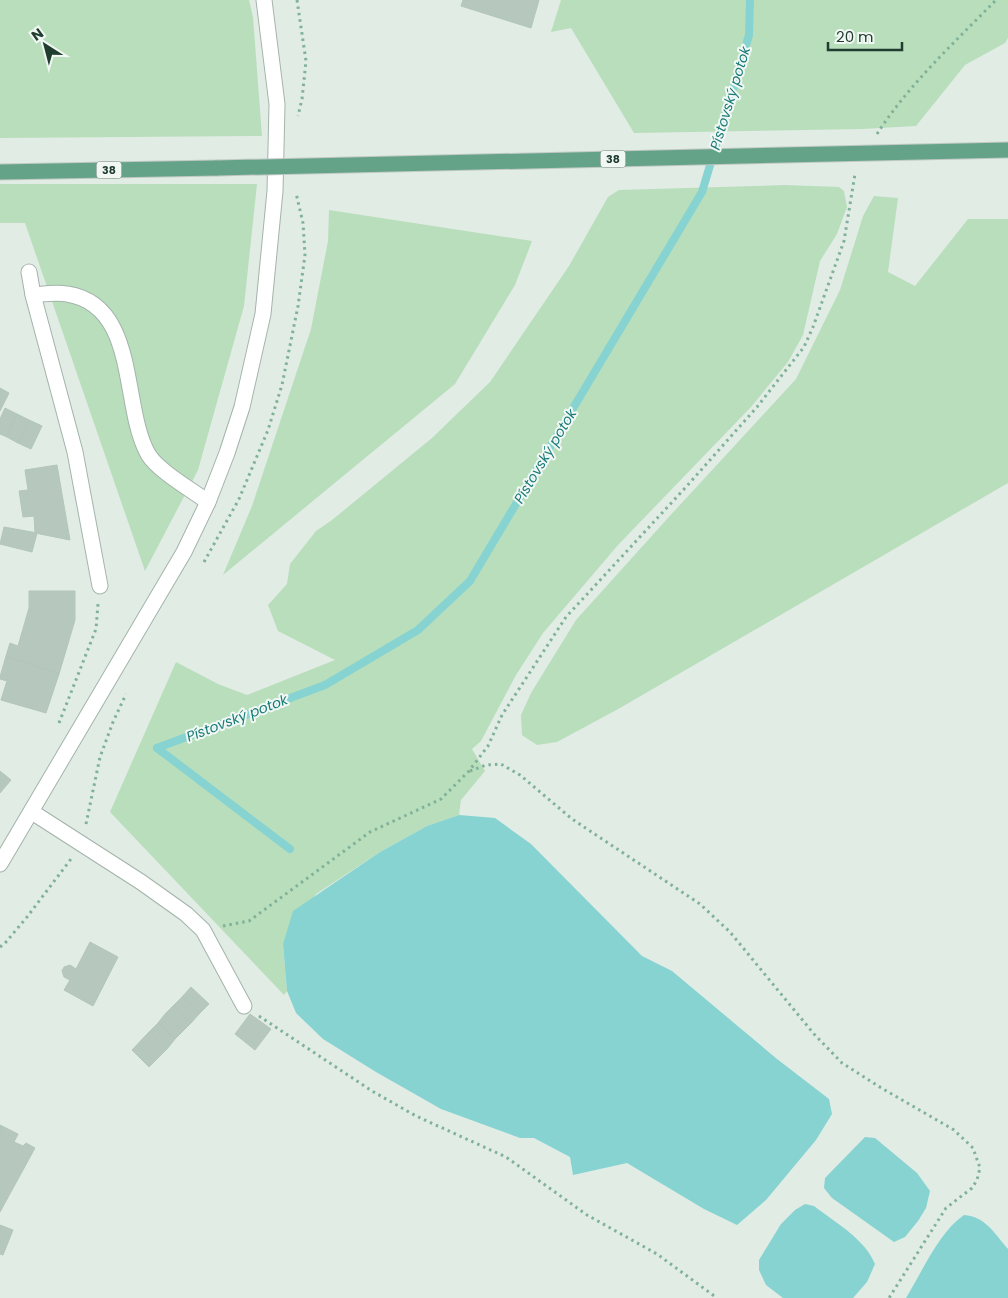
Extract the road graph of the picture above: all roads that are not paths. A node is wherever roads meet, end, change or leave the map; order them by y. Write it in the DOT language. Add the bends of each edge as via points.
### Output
graph roads {
  1 [pos="264,0"];
  2 [pos="1008,150"];
  3 [pos="0,172"];
  4 [pos="29,272"];
  5 [pos="33,295"];
  6 [pos="208,502"];
  7 [pos="100,586"];
  8 [pos="32,812"];
  9 [pos="0,864"];
  10 [pos="244,1006"];
  1 -- 6 [label="street" via="277,104 275,191 262,314 242,407"];
  2 -- 3 [label="main road, 38, bridge"];
  4 -- 5 [label="street"];
  5 -- 6 [label="street" via="66,293 84,298 104,312 115,330 124,358 139,432 149,456 167,474"];
  5 -- 7 [label="street" via="74,452"];
  6 -- 8 [label="street" via="184,552"];
  8 -- 9 [label="street"];
  8 -- 10 [label="street" via="186,914 203,930"];
}
